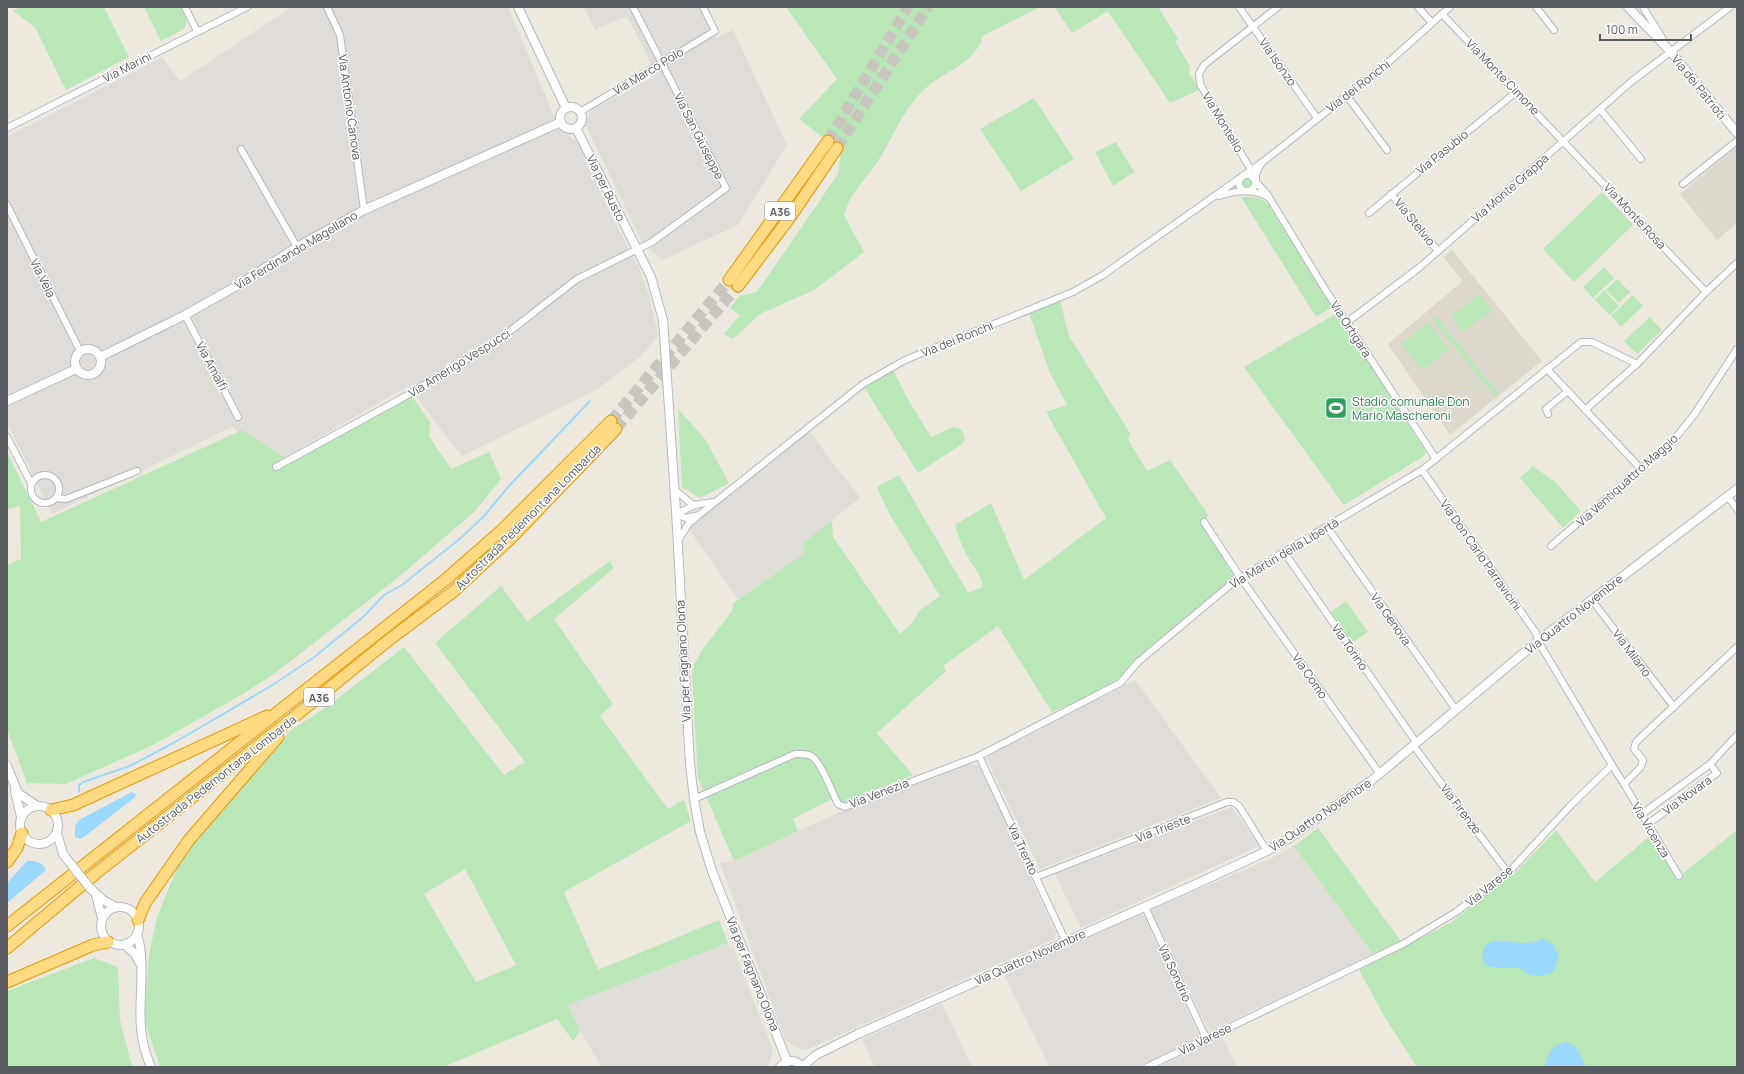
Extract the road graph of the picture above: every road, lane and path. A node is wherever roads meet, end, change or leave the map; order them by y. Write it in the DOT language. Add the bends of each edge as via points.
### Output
graph roads {
  1 [pos="185,7"];
  2 [pos="247,7"];
  3 [pos="327,7"];
  4 [pos="518,7"];
  5 [pos="633,7"];
  6 [pos="703,7"];
  7 [pos="1240,7"];
  8 [pos="1278,7"];
  9 [pos="1418,7"];
  10 [pos="1450,7"];
  11 [pos="1536,7"];
  12 [pos="1628,7"];
  13 [pos="1643,7"];
  14 [pos="1730,7"];
  15 [pos="1442,14"];
  16 [pos="1634,14"];
  17 [pos="1432,23"];
  18 [pos="1253,26"];
  19 [pos="1554,30"];
  20 [pos="197,31"];
  21 [pos="1671,52"];
  22 [pos="661,63"];
  23 [pos="1516,92"];
  24 [pos="1347,96"];
  25 [pos="566,108"];
  26 [pos="1600,109"];
  27 [pos="580,112"];
  28 [pos="1317,118"];
  29 [pos="561,122"];
  30 [pos="7,128"];
  31 [pos="576,128"];
  32 [pos="1737,133"];
  33 [pos="1564,140"];
  34 [pos="828,141"];
  35 [pos="1737,141"];
  36 [pos="837,148"];
  37 [pos="241,149"];
  38 [pos="1387,150"];
  39 [pos="1641,159"];
  40 [pos="1264,161"];
  41 [pos="1251,170"];
  42 [pos="1242,176"];
  43 [pos="1256,182"];
  44 [pos="1683,184"];
  45 [pos="1246,191"];
  46 [pos="1391,194"];
  47 [pos="1269,197"];
  48 [pos="1212,199"];
  49 [pos="7,205"];
  50 [pos="364,210"];
  51 [pos="1369,213"];
  52 [pos="297,247"];
  53 [pos="636,249"];
  54 [pos="1438,251"];
  55 [pos="1737,263"];
  56 [pos="1706,292"];
  57 [pos="185,315"];
  58 [pos="1346,323"];
  59 [pos="1737,349"];
  60 [pos="80,351"];
  61 [pos="100,357"];
  62 [pos="1637,364"];
  63 [pos="76,368"];
  64 [pos="1546,369"];
  65 [pos="1568,391"];
  66 [pos="7,401"];
  67 [pos="1585,410"];
  68 [pos="1548,414"];
  69 [pos="238,417"];
  70 [pos="7,437"];
  71 [pos="1436,459"];
  72 [pos="276,467"];
  73 [pos="1641,469"];
  74 [pos="1422,470"];
  75 [pos="137,471"];
  76 [pos="31,483"];
  77 [pos="674,489"];
  78 [pos="1737,489"];
  79 [pos="1727,496"];
  80 [pos="56,498"];
  81 [pos="716,501"];
  82 [pos="695,505"];
  83 [pos="1737,509"];
  84 [pos="676,514"];
  85 [pos="699,515"];
  86 [pos="1204,522"];
  87 [pos="1327,527"];
  88 [pos="677,542"];
  89 [pos="1551,546"];
  90 [pos="1284,552"];
  91 [pos="1240,577"];
  92 [pos="1591,599"];
  93 [pos="1538,641"];
  94 [pos="1737,647"];
  95 [pos="1674,707"];
  96 [pos="284,708"];
  97 [pos="1456,710"];
  98 [pos="294,717"];
  99 [pos="1737,735"];
  100 [pos="1414,744"];
  101 [pos="979,756"];
  102 [pos="1710,764"];
  103 [pos="1612,765"];
  104 [pos="7,766"];
  105 [pos="1380,774"];
  106 [pos="13,784"];
  107 [pos="1624,784"];
  108 [pos="694,799"];
  109 [pos="37,806"];
  110 [pos="51,810"];
  111 [pos="1642,814"];
  112 [pos="22,817"];
  113 [pos="1648,824"];
  114 [pos="22,833"];
  115 [pos="57,833"];
  116 [pos="42,844"];
  117 [pos="1268,851"];
  118 [pos="64,856"];
  119 [pos="7,862"];
  120 [pos="1508,873"];
  121 [pos="1679,876"];
  122 [pos="1036,878"];
  123 [pos="96,895"];
  124 [pos="116,907"];
  125 [pos="1145,907"];
  126 [pos="102,918"];
  127 [pos="138,920"];
  128 [pos="7,926"];
  129 [pos="137,934"];
  130 [pos="108,942"];
  131 [pos="1066,942"];
  132 [pos="125,945"];
  133 [pos="7,948"];
  134 [pos="141,967"];
  135 [pos="7,982"];
  136 [pos="1206,1038"];
  137 [pos="788,1061"];
  138 [pos="151,1067"];
  139 [pos="780,1067"];
  140 [pos="802,1067"];
  141 [pos="1147,1067"];
  1 -- 20 [label="street"];
  2 -- 20 [label="street, Via Marini"];
  3 -- 50 [label="street, Via Antonio Canova" via="340,35"];
  4 -- 25 [label="street"];
  5 -- 22 [label="street, Via San Giuseppe"];
  6 -- 22 [label="street, Via Marco Polo" via="715,31"];
  7 -- 18 [label="street, Via Isonzo"];
  8 -- 18 [label="street"];
  9 -- 17 [label="street"];
  10 -- 15 [label="street, Via dei Ronchi"];
  11 -- 19 [label="street"];
  12 -- 16 [label="street, Via dei Patrioti"];
  13 -- 16 [label="street"];
  13 -- 21 [label="street"];
  14 -- 21 [label="street, Via Monte Grappa"];
  15 -- 17 [label="street, Via dei Ronchi"];
  15 -- 23 [label="street, Via Monte Cimone"];
  16 -- 21 [label="street, Via dei Patrioti"];
  17 -- 24 [label="street, Via dei Ronchi"];
  18 -- 28 [label="street, Via Isonzo"];
  18 -- 41 [label="street, Via Montello" via="1204,65 1199,74 1200,84"];
  20 -- 30 [label="street, Via Marini"];
  21 -- 26 [label="street, Via Monte Grappa"];
  21 -- 32 [label="street, Via dei Patrioti"];
  22 -- 27 [label="street, Via Marco Polo"];
  22 -- 53 [label="street, Via San Giuseppe" via="726,188 652,242"];
  23 -- 33 [label="street, Via Monte Cimone"];
  23 -- 46 [label="street, Via Pasubio"];
  24 -- 28 [label="street, Via dei Ronchi"];
  24 -- 38 [label="street"];
  25 -- 27 [label="street" via="572,107"];
  25 -- 29 [label="street" via="560,116"];
  26 -- 33 [label="street, Via Monte Grappa"];
  26 -- 39 [label="street"];
  27 -- 31 [label="street" via="581,122"];
  28 -- 40 [label="street, Via dei Ronchi"];
  29 -- 31 [label="street" via="565,128"];
  29 -- 50 [label="street, Via Ferdinando Magellano"];
  31 -- 53 [label="street, Via per Busto"];
  33 -- 54 [label="street, Via Monte Grappa"];
  33 -- 56 [label="street, Via Monte Rosa"];
  34 -- 36 [label="highway, A36" via="734,283 788,220"];
  35 -- 44 [label="street"];
  37 -- 52 [label="street"];
  40 -- 41 [label="street, Via dei Ronchi"];
  40 -- 43 [label="street, Via dei Ronchi" via="1258,170"];
  41 -- 42 [label="street, Via dei Ronchi"];
  42 -- 43 [label="street" via="1250,175"];
  42 -- 45 [label="street" via="1240,186"];
  42 -- 48 [label="street, Via dei Ronchi"];
  43 -- 45 [label="street, Via dei Ronchi" via="1254,188"];
  43 -- 47 [label="street, Via Ortigara"];
  45 -- 47 [label="street" via="1258,192"];
  45 -- 48 [label="street, Via dei Ronchi"];
  46 -- 51 [label="street, Via Pasubio"];
  46 -- 54 [label="street, Via Stelvio"];
  47 -- 58 [label="street, Via Ortigara"];
  48 -- 81 [label="street, Via dei Ronchi" via="1103,275 1073,292 906,360 863,384"];
  49 -- 60 [label="street, Via Vela"];
  50 -- 52 [label="street, Via Ferdinando Magellano"];
  52 -- 57 [label="street, Via Ferdinando Magellano" via="240,284"];
  53 -- 72 [label="street, Via Amerigo Vespucci" via="577,279 505,335 418,389"];
  53 -- 77 [label="street, Via per Fagnano Olona" via="651,277 663,320"];
  54 -- 58 [label="street, Via Monte Grappa"];
  55 -- 56 [label="street"];
  56 -- 62 [label="street"];
  57 -- 61 [label="street, Via Ferdinando Magellano"];
  57 -- 69 [label="street, Via Amalfi"];
  58 -- 71 [label="street, Via Ortigara"];
  59 -- 73 [label="street, Via Ventiquattro Maggio" via="1685,426 1672,442"];
  60 -- 61 [label="street" via="92,349"];
  60 -- 63 [label="street" via="74,361"];
  61 -- 63 [label="street" via="101,366 96,373 82,375"];
  62 -- 64 [label="street, Via Martiri della Libertà" via="1585,341 1577,344"];
  62 -- 67 [label="street"];
  63 -- 66 [label="street"];
  64 -- 65 [label="street"];
  64 -- 71 [label="street, Via Martiri della Libertà"];
  65 -- 67 [label="street"];
  65 -- 68 [label="street" via="1546,408"];
  67 -- 73 [label="street"];
  70 -- 76 [label="street"];
  71 -- 74 [label="street, Via Martiri della Libertà"];
  73 -- 89 [label="street, Via Ventiquattro Maggio"];
  74 -- 87 [label="street, Via Martiri della Libertà"];
  74 -- 93 [label="street, Via Don Carlo Parravicini" via="1536,633"];
  75 -- 80 [label="street" via="66,498"];
  76 -- 80 [label="street" via="32,497 39,503 48,504"];
  76 -- 80 [label="street" via="38,476 52,477 59,489"];
  77 -- 82 [label="street"];
  77 -- 84 [label="street, Via per Fagnano Olona"];
  78 -- 79 [label="street, Via Quattro Novembre"];
  79 -- 83 [label="street"];
  79 -- 92 [label="street, Via Quattro Novembre"];
  81 -- 82 [label="street"];
  81 -- 85 [label="street, Via dei Ronchi"];
  82 -- 84 [label="street"];
  84 -- 85 [label="street" via="686,518"];
  84 -- 88 [label="street, Via per Fagnano Olona"];
  85 -- 88 [label="street, Via dei Ronchi" via="689,523"];
  86 -- 91 [label="street, Via Como"];
  87 -- 90 [label="street, Via Martiri della Libertà"];
  87 -- 97 [label="street, Via Genova"];
  88 -- 108 [label="street, Via per Fagnano Olona"];
  90 -- 91 [label="street, Via Martiri della Libertà"];
  90 -- 100 [label="street, Via Torino"];
  91 -- 101 [label="street, Via Martiri della Libertà" via="1138,662 1120,683"];
  91 -- 105 [label="street, Via Como"];
  92 -- 93 [label="street, Via Quattro Novembre"];
  92 -- 95 [label="street, Via Milano"];
  93 -- 97 [label="street, Via Quattro Novembre"];
  93 -- 103 [label="street, Via Don Carlo Parravicini"];
  94 -- 95 [label="street"];
  95 -- 107 [label="street" via="1635,744 1634,749 1643,760 1643,765"];
  96 -- 98 [label="highway, Autostrada Pedemontana Lombarda / A36" via="462,566 613,425 510,539 454,591"];
  96 -- 110 [label="highway" via="73,805"];
  96 -- 128 [label="highway, Autostrada Pedemontana Lombarda / A36"];
  97 -- 100 [label="street, Via Quattro Novembre"];
  98 -- 127 [label="highway" via="189,840 145,903"];
  98 -- 133 [label="highway, Autostrada Pedemontana Lombarda / A36" via="95,874"];
  99 -- 102 [label="street, Via Novara"];
  100 -- 105 [label="street, Via Quattro Novembre"];
  100 -- 120 [label="street, Via Firenze"];
  101 -- 108 [label="street, Via Venezia" via="845,806 838,804 814,758 807,754 795,754"];
  101 -- 122 [label="street, Via Trento"];
  102 -- 111 [label="street, Via Novara"];
  102 -- 113 [label="street, Via Novara" via="1717,773"];
  103 -- 107 [label="street"];
  103 -- 120 [label="street, Via Varese"];
  104 -- 106 [label="street"];
  105 -- 117 [label="street, Via Quattro Novembre" via="1339,805"];
  106 -- 109 [label="street" via="18,794"];
  106 -- 112 [label="street"];
  107 -- 111 [label="street, Via Vicenza"];
  108 -- 137 [label="street, Via per Fagnano Olona" via="700,832 712,871"];
  109 -- 110 [label="street"];
  109 -- 112 [label="street" via="28,810"];
  110 -- 115 [label="street" via="58,823"];
  111 -- 113 [label="street, Via Vicenza"];
  112 -- 114 [label="street"];
  113 -- 121 [label="street, Via Vicenza"];
  114 -- 116 [label="street" via="28,841"];
  114 -- 119 [label="highway" via="17,848"];
  115 -- 116 [label="street" via="49,842"];
  115 -- 118 [label="street"];
  116 -- 118 [label="street"];
  117 -- 122 [label="street, Via Trieste" via="1239,806 1227,802"];
  117 -- 125 [label="street, Via Quattro Novembre"];
  118 -- 123 [label="street, bridge"];
  120 -- 136 [label="street, Via Varese" via="1456,912 1403,944"];
  122 -- 131 [label="street, Via Trento"];
  123 -- 124 [label="street"];
  123 -- 126 [label="street"];
  124 -- 126 [label="street"];
  124 -- 127 [label="street" via="128,909"];
  125 -- 131 [label="street, Via Quattro Novembre"];
  125 -- 136 [label="street, Via Sondrio"];
  126 -- 130 [label="street" via="100,930"];
  127 -- 129 [label="street"];
  129 -- 132 [label="street"];
  129 -- 134 [label="street"];
  130 -- 132 [label="street"];
  130 -- 135 [label="highway" via="92,945"];
  131 -- 140 [label="street, Via Quattro Novembre" via="858,1034 816,1055"];
  132 -- 134 [label="street" via="135,954"];
  134 -- 138 [label="street" via="140,1021 144,1048"];
  136 -- 141 [label="street, Via Varese"];
  137 -- 139 [label="street"];
  137 -- 140 [label="street" via="796,1061"];
}
